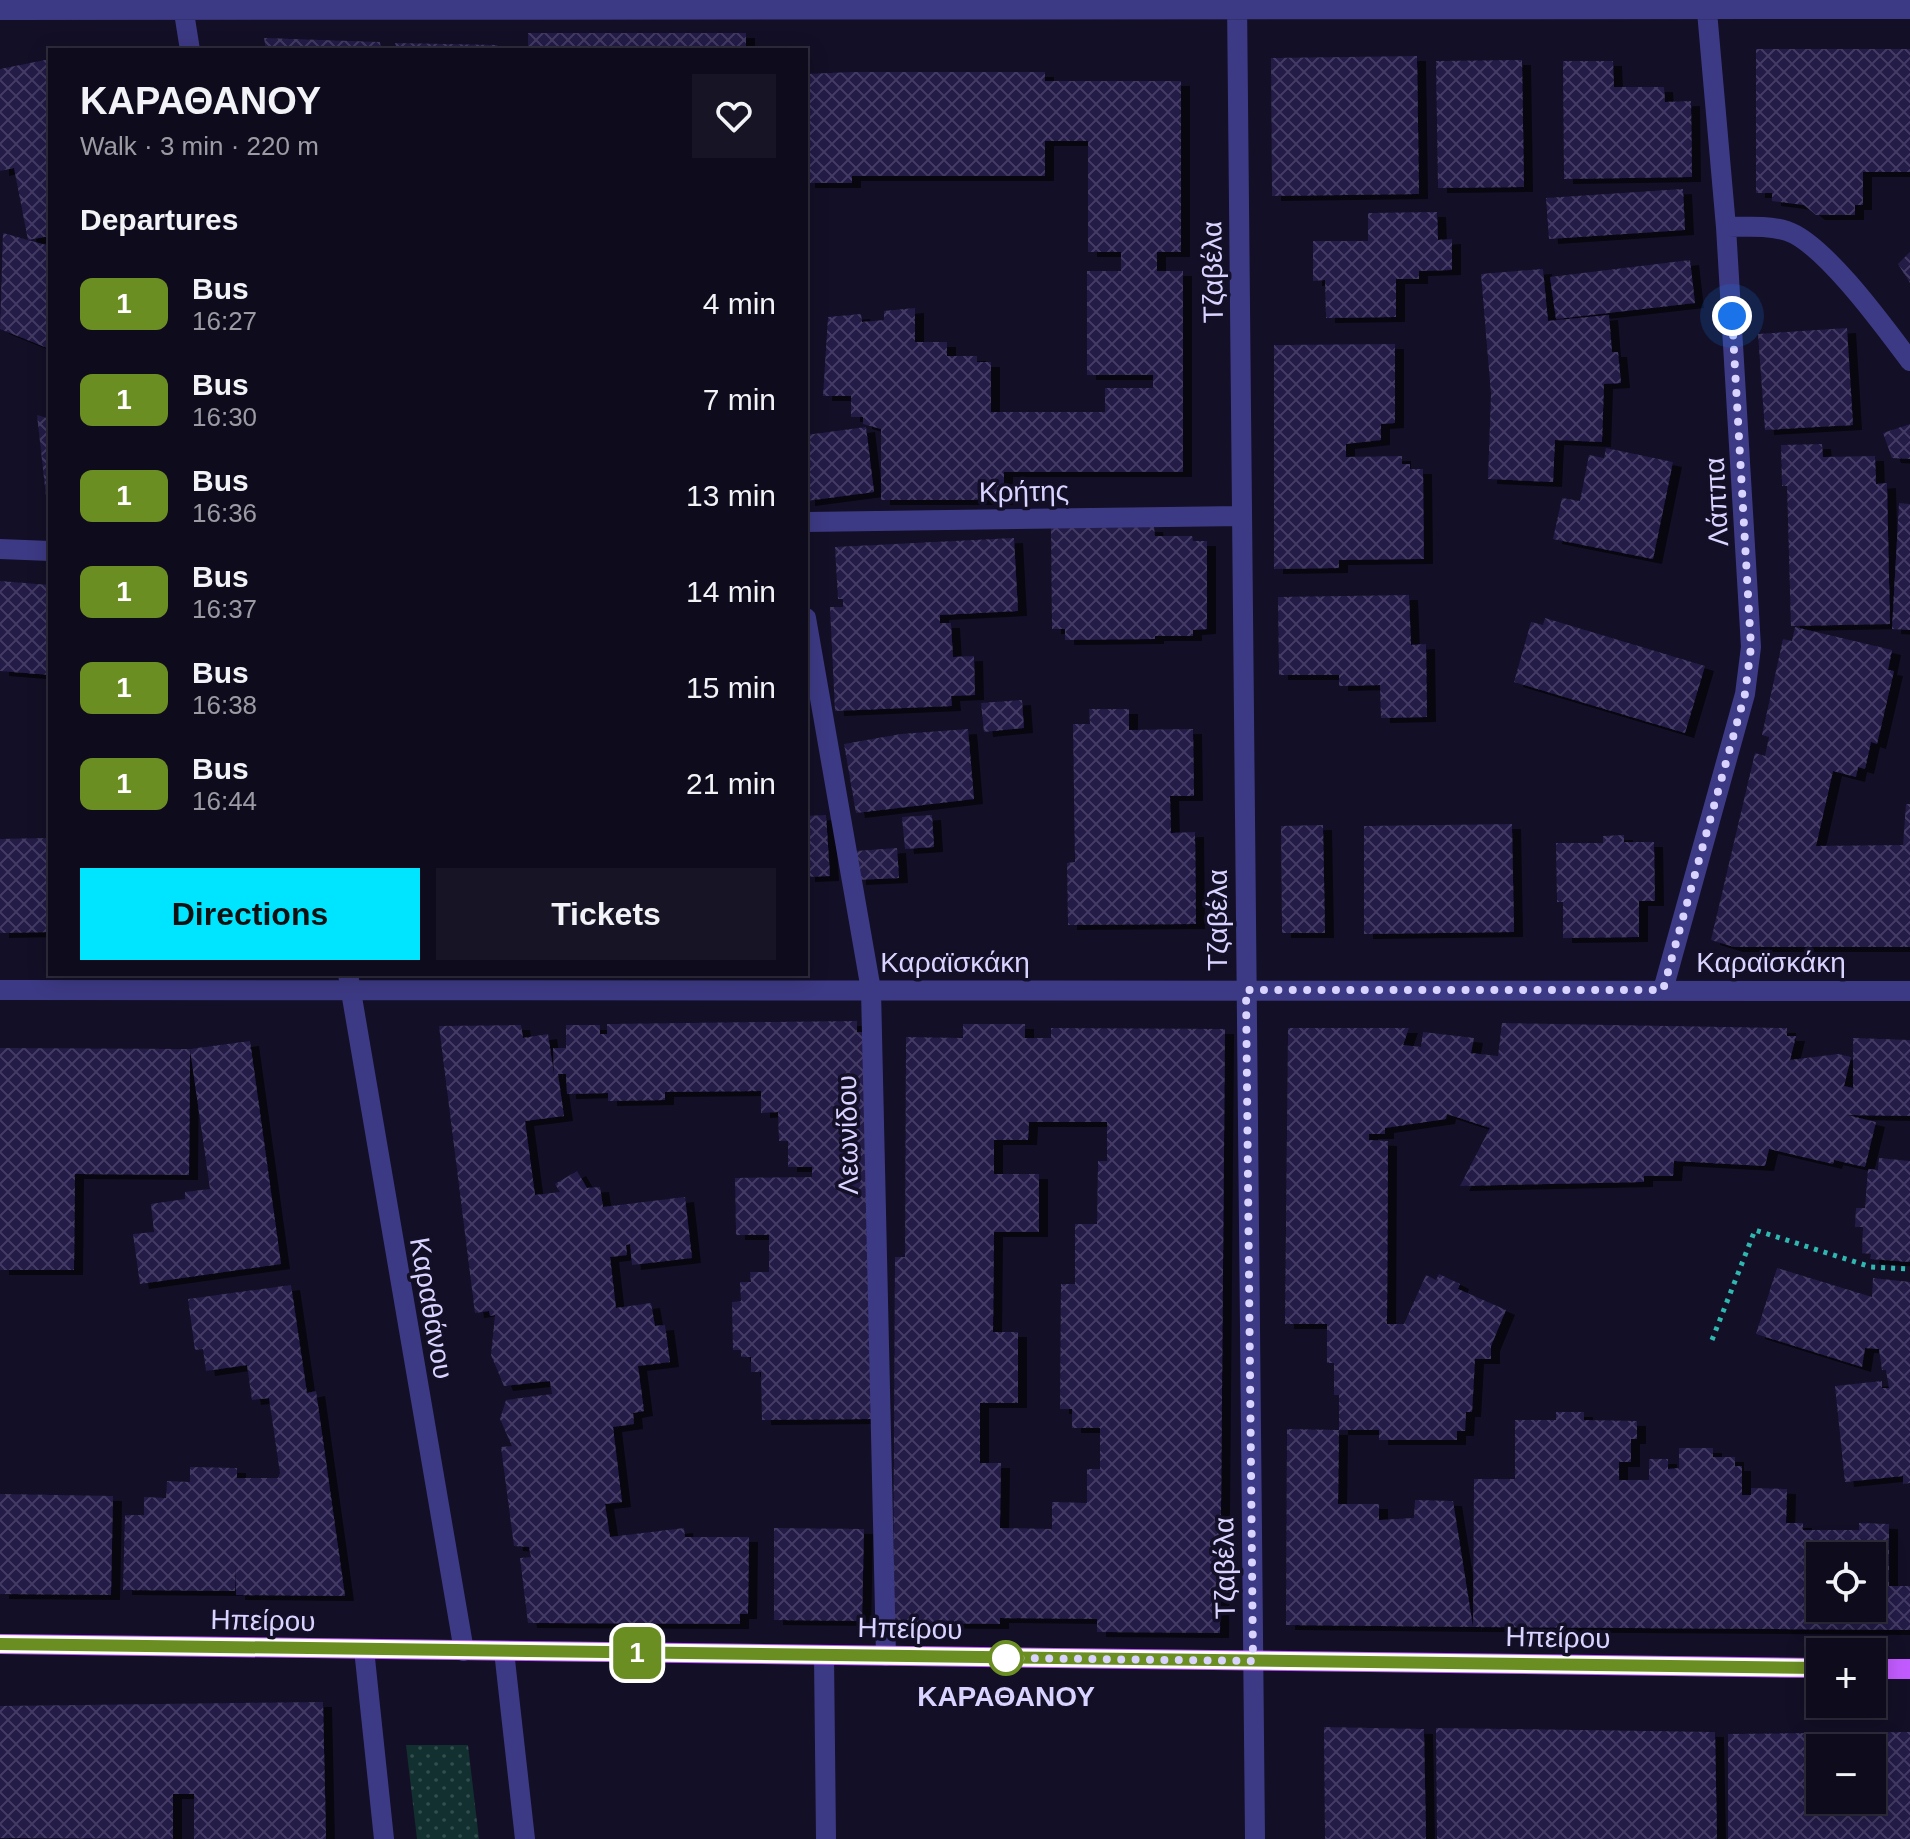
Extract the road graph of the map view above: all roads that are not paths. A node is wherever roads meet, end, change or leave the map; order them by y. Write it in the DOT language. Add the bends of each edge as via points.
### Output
graph roads {
  1 [pos="182,4"];
  2 [pos="1238,4"];
  3 [pos="1707,4"];
  4 [pos="1910,9"];
  5 [pos="0,10"];
  6 [pos="190,48"];
  7 [pos="1726,227"];
  8 [pos="1910,361"];
  9 [pos="1242,516"];
  10 [pos="808,522"];
  11 [pos="0,549"];
  12 [pos="48,551"];
  13 [pos="808,629"];
  14 [pos="349,982"];
  15 [pos="0,990"];
  16 [pos="871,990"];
  17 [pos="1246,990"];
  18 [pos="1663,990"];
  19 [pos="1910,991"];
  20 [pos="0,1644"];
  21 [pos="364,1649"];
  22 [pos="464,1651"];
  23 [pos="504,1651"];
  24 [pos="824,1655"];
  25 [pos="886,1656"];
  26 [pos="1253,1661"];
  27 [pos="1806,1668"];
  28 [pos="1886,1669"];
  29 [pos="1910,1669"];
  30 [pos="384,1839"];
  31 [pos="525,1839"];
  32 [pos="826,1839"];
  33 [pos="1255,1839"];
  1 -- 2 [label="street"];
  1 -- 5 [label="street"];
  1 -- 6 [label="street"];
  2 -- 3 [label="street"];
  2 -- 9 [label="street, Τζαβέλα"];
  3 -- 4 [label="street"];
  3 -- 7 [label="street, Λάππα"];
  7 -- 8 [label="street" via="1793,234 1863,300"];
  7 -- 18 [label="street, Λάππα" via="1751,647 1745,694"];
  9 -- 10 [label="street, Κρήτης"];
  9 -- 17 [label="street, Τζαβέλα"];
  11 -- 12 [label="street"];
  13 -- 16 [label="street, Λεωνίδου"];
  14 -- 15 [label="street, Καραϊσκάκη"];
  14 -- 16 [label="street, Καραϊσκάκη"];
  14 -- 22 [label="street, Καραθάνου"];
  16 -- 17 [label="street, Καραϊσκάκη"];
  16 -- 25 [label="street, Λεωνίδου"];
  17 -- 18 [label="street, Καραϊσκάκη"];
  17 -- 26 [label="street, Τζαβέλα"];
  18 -- 19 [label="street, Καραϊσκάκη"];
  20 -- 21 [label="main road, Ηπείρου"];
  21 -- 22 [label="main road, Ηπείρου"];
  21 -- 30 [label="street"];
  22 -- 23 [label="main road, Ηπείρου"];
  23 -- 24 [label="main road, Ηπείρου"];
  23 -- 31 [label="street"];
  24 -- 25 [label="main road, Ηπείρου"];
  24 -- 32 [label="street"];
  25 -- 26 [label="main road, Ηπείρου"];
  26 -- 27 [label="main road, Ηπείρου"];
  26 -- 33 [label="street, Τζαβέλα"];
  28 -- 29 [label="main road"];
}
